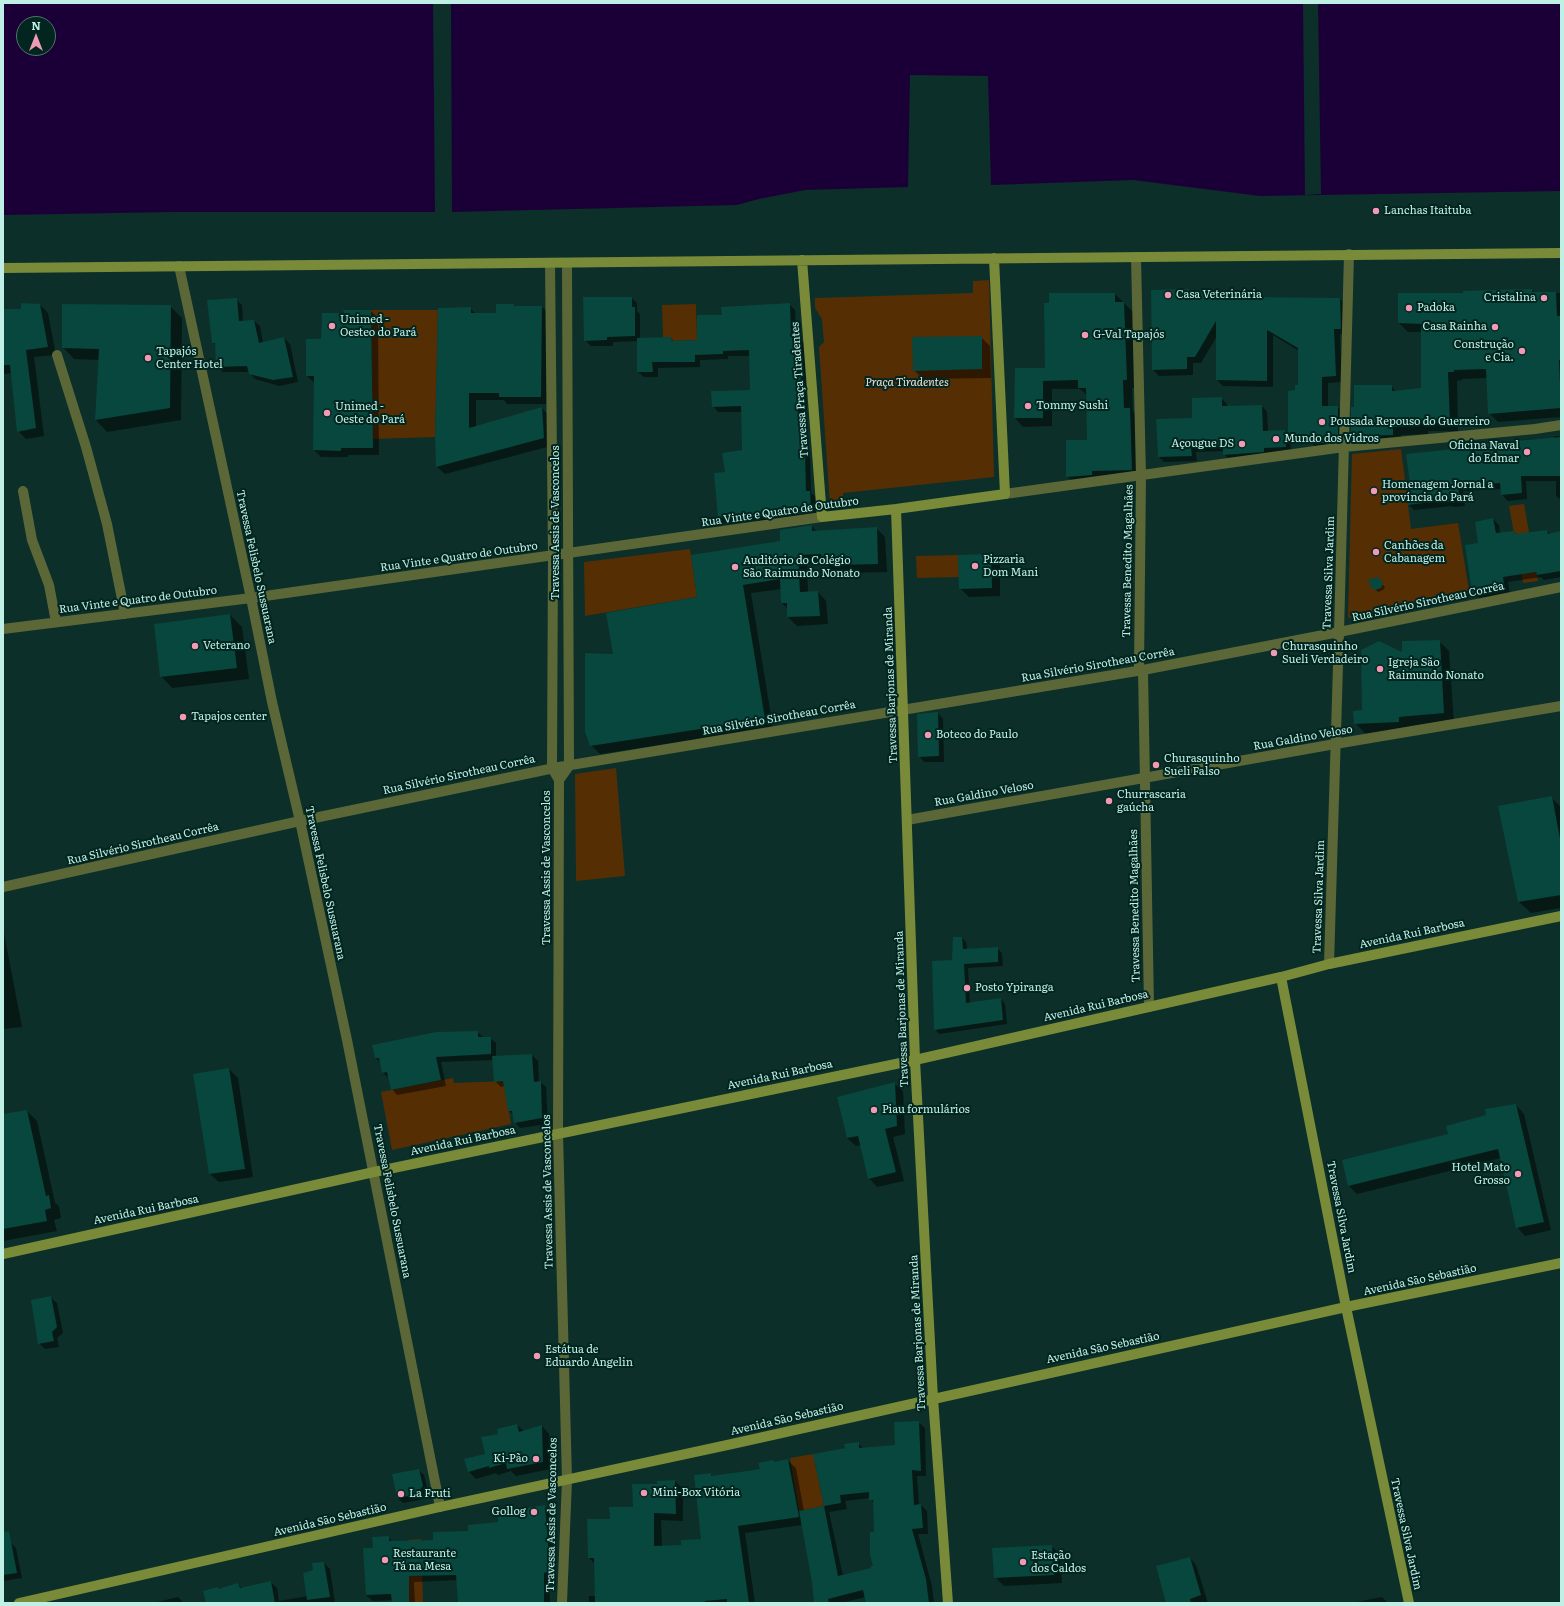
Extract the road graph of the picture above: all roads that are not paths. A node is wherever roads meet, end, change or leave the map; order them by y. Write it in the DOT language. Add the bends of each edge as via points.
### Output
graph roads {
  1 [pos="1561,253"];
  2 [pos="1349,254"];
  3 [pos="1136,257"];
  4 [pos="994,258"];
  5 [pos="802,260"];
  6 [pos="550,263"];
  7 [pos="567,263"];
  8 [pos="179,266"];
  9 [pos="3,268"];
  10 [pos="57,356"];
  11 [pos="1561,425"];
  12 [pos="1344,447"];
  13 [pos="1141,476"];
  14 [pos="23,491"];
  15 [pos="1005,494"];
  16 [pos="896,509"];
  17 [pos="822,517"];
  18 [pos="568,554"];
  19 [pos="553,556"];
  20 [pos="1561,587"];
  21 [pos="251,598"];
  22 [pos="125,614"];
  23 [pos="56,622"];
  24 [pos="3,629"];
  25 [pos="1339,632"];
  26 [pos="1143,670"];
  27 [pos="1561,706"];
  28 [pos="904,709"];
  29 [pos="1335,744"];
  30 [pos="569,766"];
  31 [pos="552,768"];
  32 [pos="1146,777"];
  33 [pos="559,780"];
  34 [pos="907,820"];
  35 [pos="300,821"];
  36 [pos="3,887"];
  37 [pos="1561,916"];
  38 [pos="1329,964"];
  39 [pos="1281,977"];
  40 [pos="1149,1007"];
  41 [pos="915,1060"];
  42 [pos="558,1133"];
  43 [pos="374,1172"];
  44 [pos="3,1254"];
  45 [pos="1561,1263"];
  46 [pos="1346,1307"];
  47 [pos="934,1398"];
  48 [pos="566,1480"];
  49 [pos="440,1507"];
  50 [pos="19,1603"];
  51 [pos="562,1603"];
  52 [pos="948,1603"];
  53 [pos="1409,1603"];
  1 -- 2 [label="main road"];
  2 -- 3 [label="main road"];
  2 -- 12 [label="street, Travessa Silva Jardim"];
  3 -- 4 [label="main road"];
  3 -- 13 [label="street, Travessa Benedito Magalhães"];
  4 -- 5 [label="main road"];
  4 -- 15 [label="main road"];
  5 -- 7 [label="main road"];
  5 -- 17 [label="main road, Travessa Praça Tiradentes"];
  6 -- 7 [label="main road"];
  6 -- 8 [label="main road"];
  6 -- 19 [label="street, Travessa Assis de Vasconcelos"];
  7 -- 18 [label="street, Travessa Assis de Vasconcelos"];
  8 -- 9 [label="main road"];
  8 -- 21 [label="street, Travessa Felisbelo Sussuarana"];
  10 -- 22 [label="street" via="107,524"];
  11 -- 12 [label="street, Rua Vinte e Quatro de Outubro" via="1535,430"];
  12 -- 13 [label="street, Rua Vinte e Quatro de Outubro"];
  12 -- 25 [label="street, Travessa Silva Jardim"];
  13 -- 15 [label="street, Rua Vinte e Quatro de Outubro"];
  13 -- 26 [label="street, Travessa Benedito Magalhães" via="1139,668"];
  14 -- 23 [label="street" via="32,540 49,585"];
  15 -- 16 [label="main road, Rua Vinte e Quatro de Outubro"];
  16 -- 17 [label="main road, Rua Vinte e Quatro de Outubro"];
  16 -- 28 [label="main road, Travessa Barjonas de Miranda"];
  17 -- 18 [label="street, Rua Vinte e Quatro de Outubro"];
  18 -- 19 [label="street, Rua Vinte e Quatro de Outubro"];
  18 -- 30 [label="street, Travessa Assis de Vasconcelos"];
  19 -- 21 [label="street, Rua Vinte e Quatro de Outubro"];
  19 -- 31 [label="street, Travessa Assis de Vasconcelos"];
  20 -- 25 [label="street, Rua Silvério Sirotheau Corrêa"];
  21 -- 22 [label="street, Rua Vinte e Quatro de Outubro"];
  21 -- 35 [label="street, Travessa Felisbelo Sussuarana"];
  22 -- 23 [label="street, Rua Vinte e Quatro de Outubro"];
  23 -- 24 [label="street, Rua Vinte e Quatro de Outubro"];
  25 -- 26 [label="street, Rua Silvério Sirotheau Corrêa"];
  25 -- 29 [label="street, Travessa Silva Jardim"];
  26 -- 28 [label="street, Rua Silvério Sirotheau Corrêa"];
  26 -- 32 [label="street, Travessa Benedito Magalhães"];
  27 -- 29 [label="street, Rua Galdino Veloso"];
  28 -- 30 [label="street, Rua Silvério Sirotheau Corrêa"];
  28 -- 34 [label="main road, Travessa Barjonas de Miranda"];
  29 -- 32 [label="street, Rua Galdino Veloso"];
  29 -- 38 [label="street, Travessa Silva Jardim"];
  30 -- 31 [label="street, Rua Silvério Sirotheau Corrêa"];
  30 -- 33 [label="street, Travessa Assis de Vasconcelos"];
  31 -- 33 [label="street, Travessa Assis de Vasconcelos"];
  31 -- 35 [label="street, Rua Silvério Sirotheau Corrêa"];
  32 -- 34 [label="street, Rua Galdino Veloso"];
  32 -- 40 [label="street, Travessa Benedito Magalhães"];
  33 -- 42 [label="street, Travessa Assis de Vasconcelos"];
  34 -- 41 [label="main road, Travessa Barjonas de Miranda"];
  35 -- 36 [label="street, Rua Silvério Sirotheau Corrêa"];
  35 -- 43 [label="street, Travessa Felisbelo Sussuarana"];
  37 -- 38 [label="main road, Avenida Rui Barbosa"];
  38 -- 39 [label="main road, Avenida Rui Barbosa"];
  39 -- 40 [label="main road, Avenida Rui Barbosa"];
  39 -- 46 [label="main road, Travessa Silva Jardim"];
  40 -- 41 [label="main road, Avenida Rui Barbosa"];
  41 -- 42 [label="main road, Avenida Rui Barbosa"];
  41 -- 47 [label="main road, Travessa Barjonas de Miranda"];
  42 -- 43 [label="main road, Avenida Rui Barbosa"];
  42 -- 48 [label="street, Travessa Assis de Vasconcelos"];
  43 -- 44 [label="main road, Avenida Rui Barbosa"];
  43 -- 49 [label="street, Travessa Felisbelo Sussuarana"];
  45 -- 46 [label="main road, Avenida São Sebastião"];
  46 -- 47 [label="main road, Avenida São Sebastião"];
  46 -- 53 [label="main road, Travessa Silva Jardim"];
  47 -- 48 [label="main road, Avenida São Sebastião"];
  47 -- 52 [label="main road, Travessa Barjonas de Miranda"];
  48 -- 49 [label="main road, Avenida São Sebastião"];
  48 -- 51 [label="street, Travessa Assis de Vasconcelos"];
  49 -- 50 [label="main road, Avenida São Sebastião"];
}
